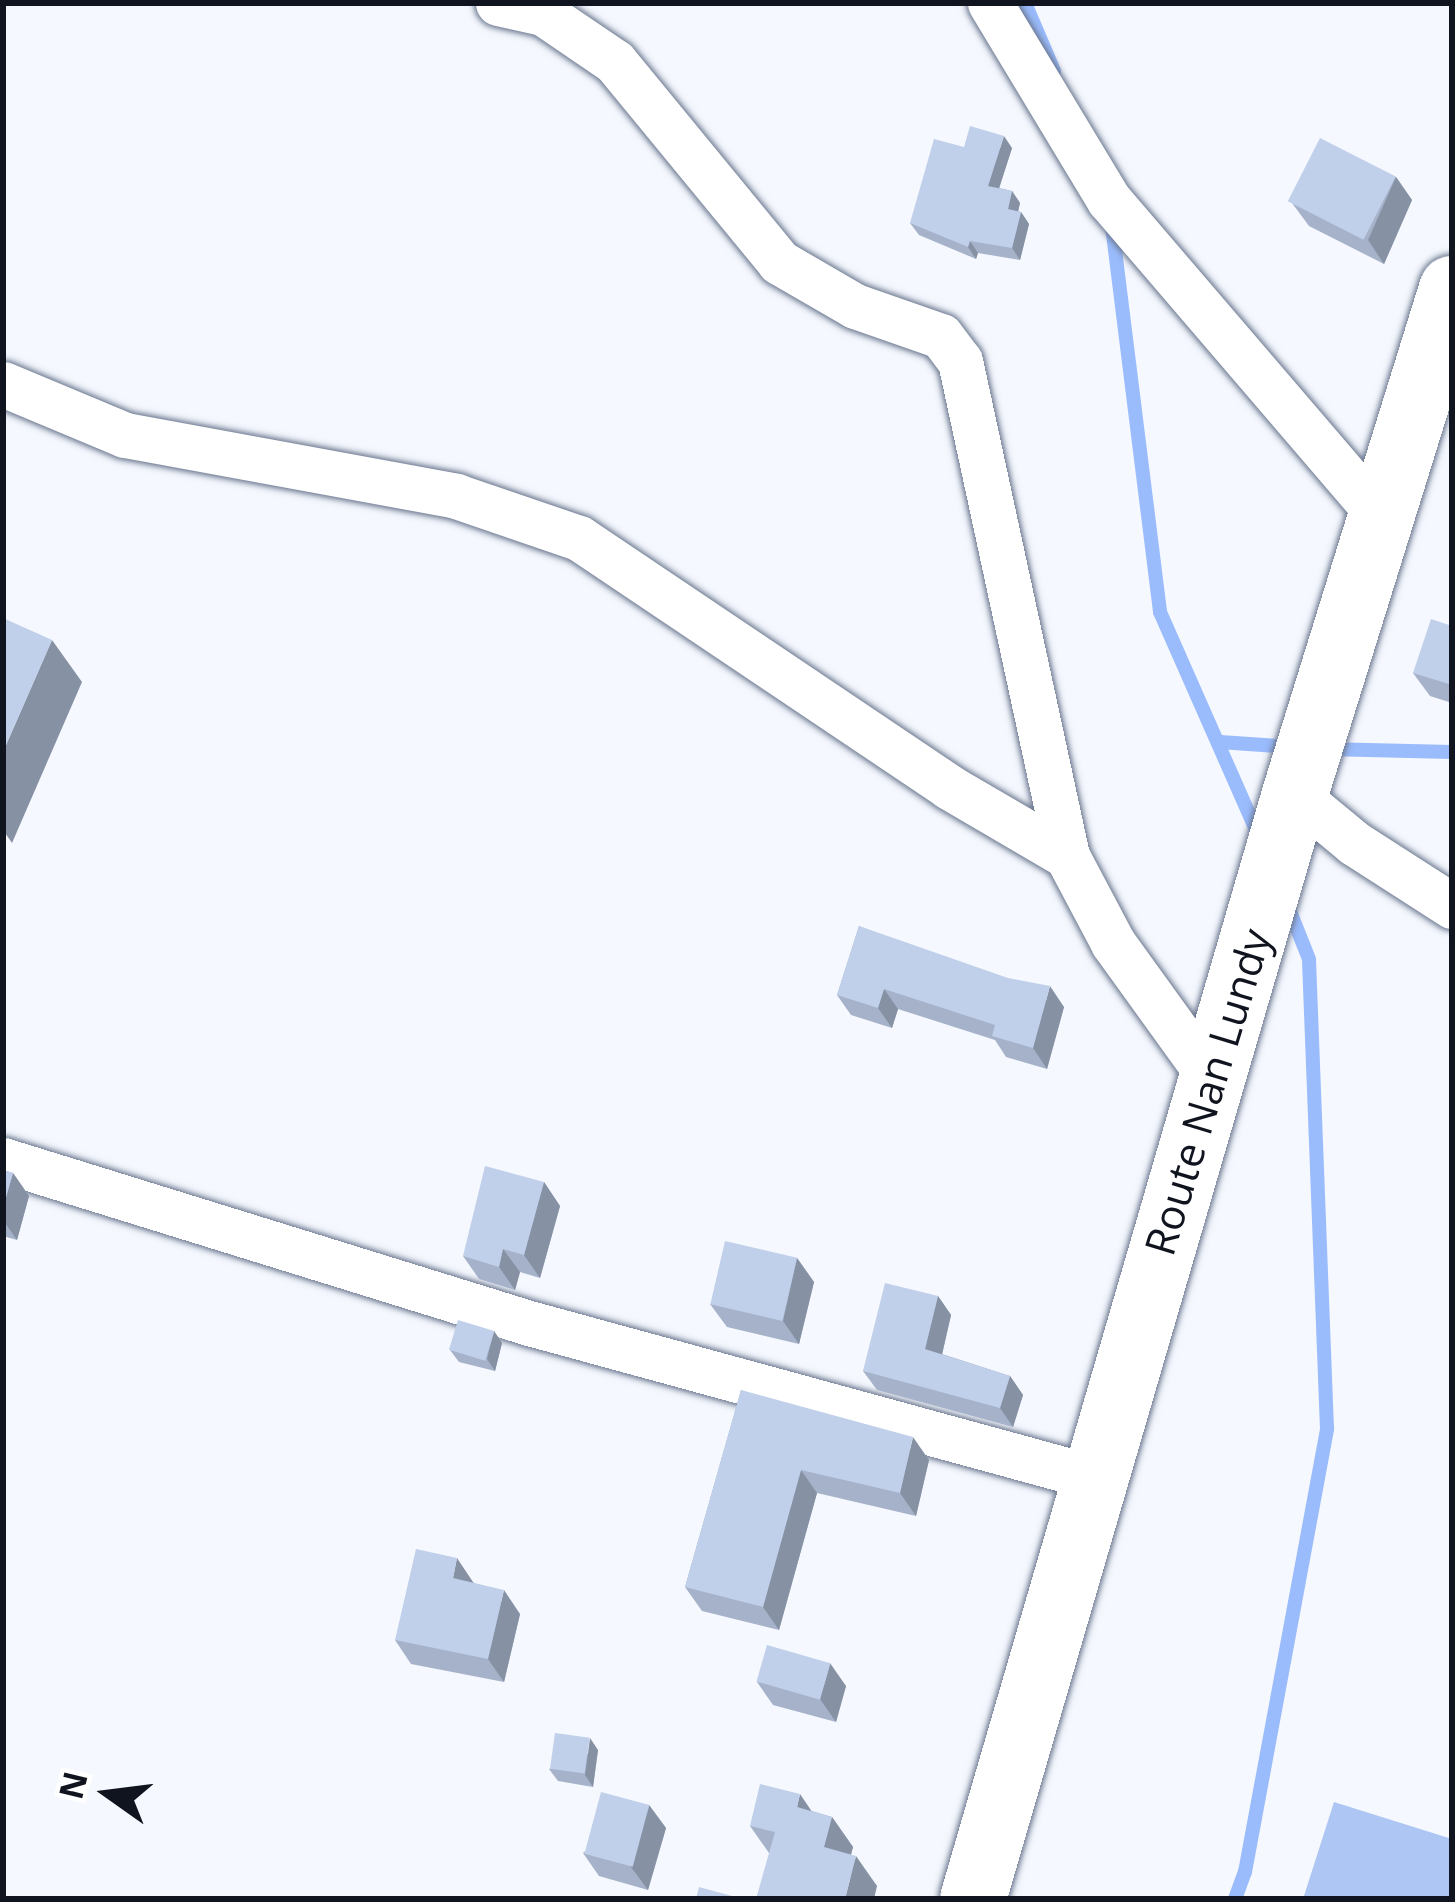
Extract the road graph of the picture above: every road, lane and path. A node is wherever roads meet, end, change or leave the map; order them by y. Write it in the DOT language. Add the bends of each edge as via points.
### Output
graph roads {
  1 [pos="498,3"];
  2 [pos="990,3"];
  3 [pos="1452,289"];
  4 [pos="3,384"];
  5 [pos="1436,416"];
  6 [pos="1380,516"];
  7 [pos="1295,794"];
  8 [pos="1067,856"];
  9 [pos="1452,906"];
  10 [pos="1211,1079"];
  11 [pos="3,1160"];
  12 [pos="1092,1478"];
  13 [pos="974,1899"];
  1 -- 8 [label="street" via="543,14 616,62 778,262 855,306 941,336 961,361"];
  2 -- 6 [label="street" via="1108,200"];
  3 -- 5 [label="main road, Route Nan Lundy"];
  4 -- 8 [label="street" via="125,434 456,496 579,538 949,787"];
  5 -- 6 [label="main road, Route Nan Lundy"];
  6 -- 7 [label="main road, Route Nan Lundy"];
  7 -- 9 [label="street"];
  7 -- 10 [label="main road, Route Nan Lundy"];
  8 -- 10 [label="street" via="1113,943"];
  10 -- 12 [label="main road, Route Nan Lundy"];
  11 -- 12 [label="street" via="529,1323"];
  12 -- 13 [label="main road, Route Nan Lundy"];
}
